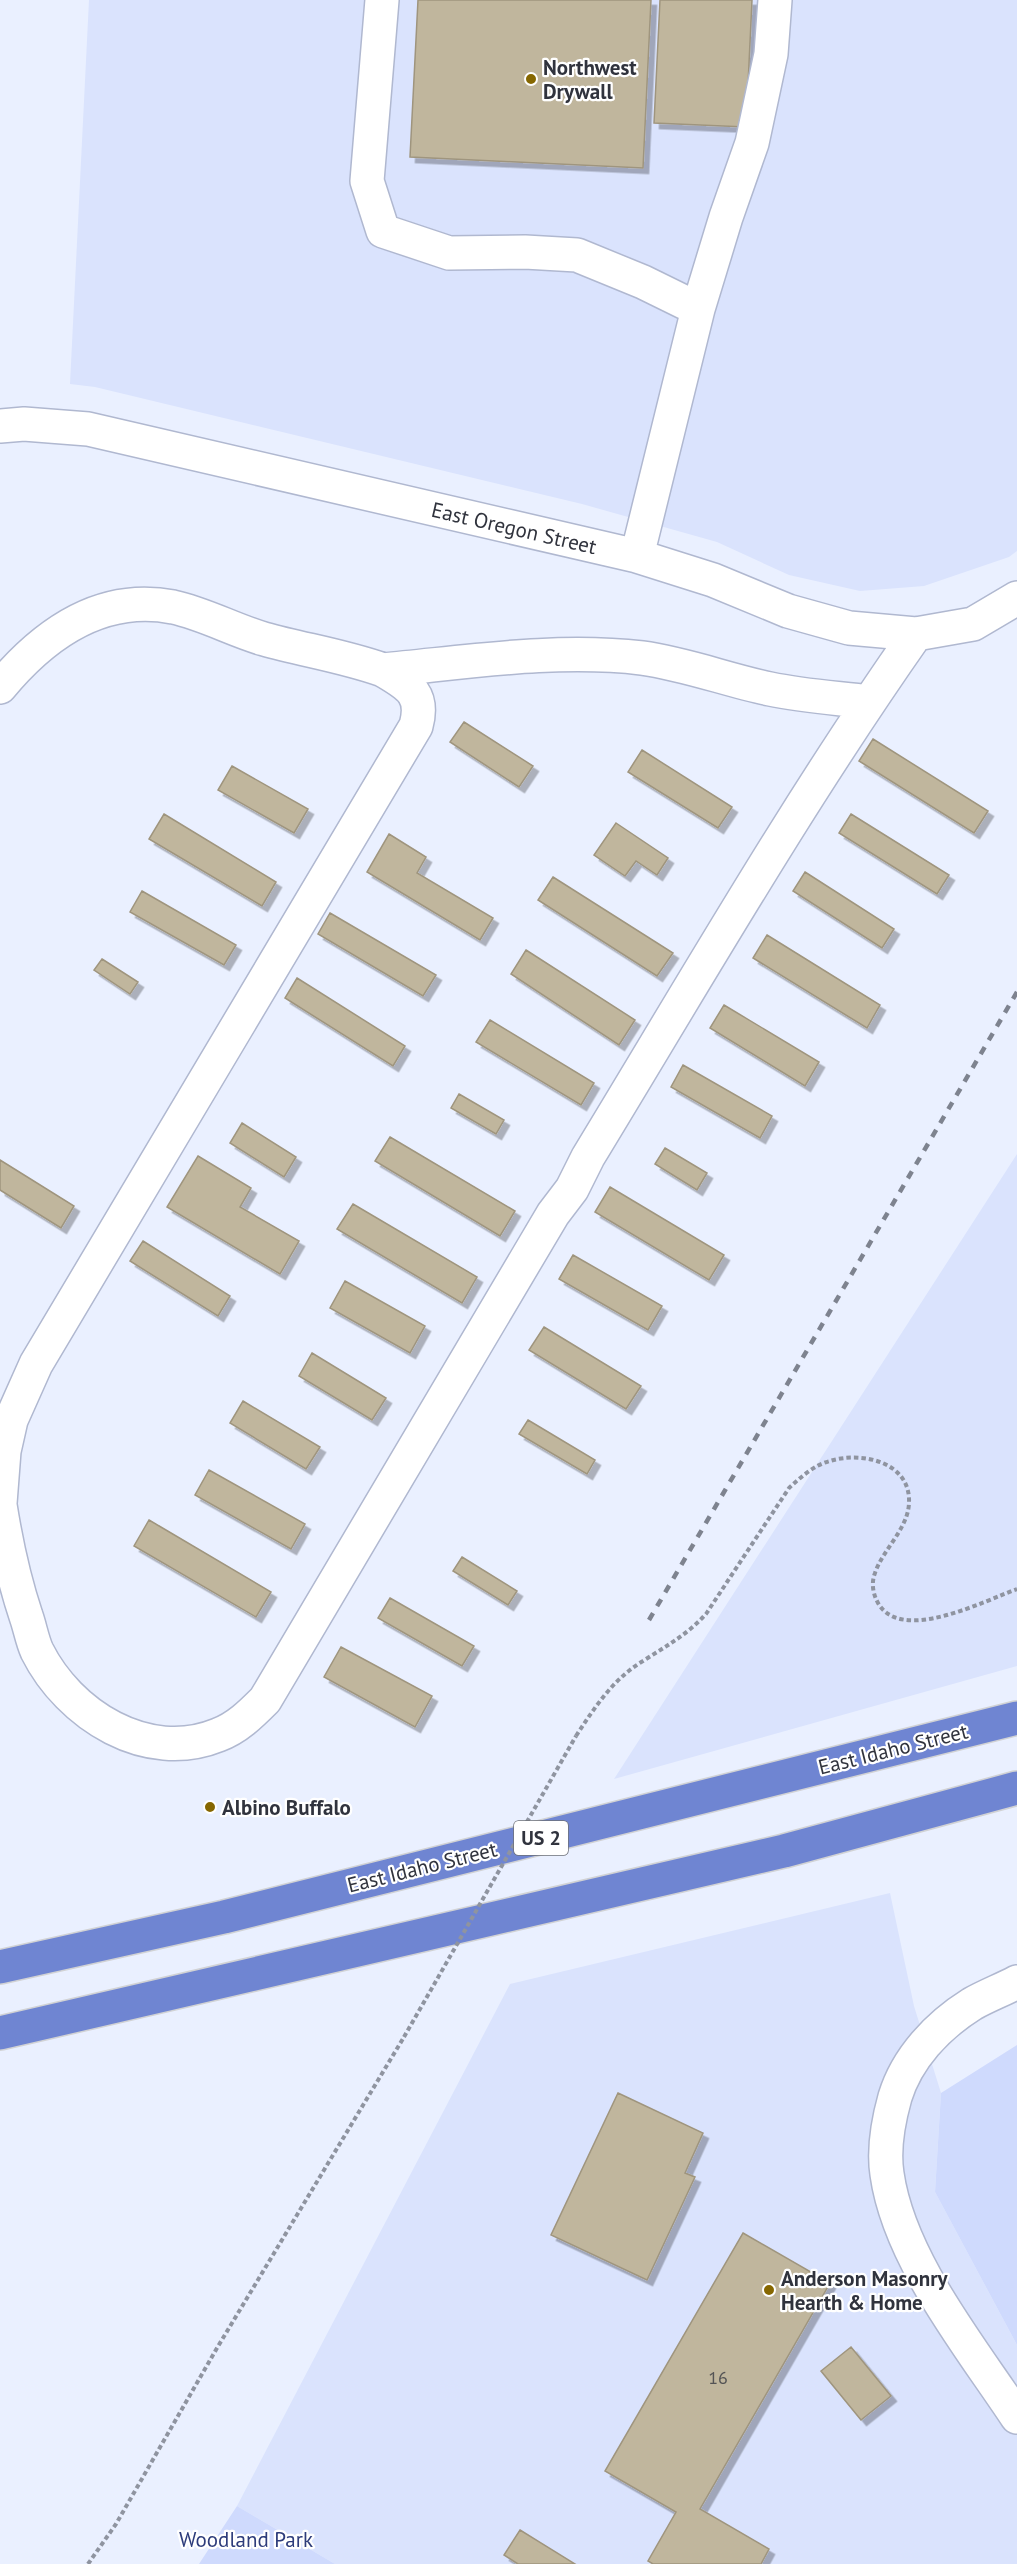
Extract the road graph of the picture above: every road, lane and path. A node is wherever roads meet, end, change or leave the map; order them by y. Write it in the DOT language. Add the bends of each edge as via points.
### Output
graph roads {
  1 [pos="382,0"];
  2 [pos="775,0"];
  3 [pos="698,309"];
  4 [pos="0,426"];
  5 [pos="637,556"];
  6 [pos="1017,598"];
  7 [pos="916,634"];
  8 [pos="383,670"];
  9 [pos="0,687"];
  10 [pos="869,702"];
  11 [pos="2,1450"];
  12 [pos="0,1504"];
  13 [pos="1017,1589"];
  14 [pos="1017,1718"];
  15 [pos="1017,1788"];
  16 [pos="0,1967"];
  17 [pos="1017,1982"];
  18 [pos="0,2033"];
  19 [pos="1017,2417"];
  20 [pos="88,2564"];
  1 -- 3 [label="street" via="367,181 383,231 449,253 577,255"];
  2 -- 3 [label="street" via="771,54 752,143"];
  3 -- 5 [label="street"];
  4 -- 5 [label="street, East Oregon Street" via="88,429"];
  5 -- 7 [label="street, East Oregon Street" via="713,580 788,611 849,628"];
  6 -- 7 [label="street, East Oregon Street" via="973,624"];
  7 -- 10 [label="street"];
  8 -- 9 [label="street" via="263,639 173,607 118,605 93,613 41,645"];
  8 -- 10 [label="street" via="546,654 594,654 643,658 770,689"];
  8 -- 11 [label="street" via="409,686 417,700 416,726 36,1364"];
  10 -- 12 [label="street" via="588,1156 572,1189 553,1214 265,1700 243,1721 194,1743 166,1745 113,1729 67,1695 36,1649 19,1594"];
  11 -- 12 [label="street"];
  13 -- 20 [label="path, bridge" via="926,1621 898,1620 877,1600 873,1583 875,1571 906,1517 907,1489 900,1476 873,1459 851,1457 830,1461 789,1488 695,1627 624,1675 609,1689 576,1736 404,2037 116,2524"];
  14 -- 16 [label="highway, East Idaho Street / US 2" via="224,1917"];
  15 -- 18 [label="highway" via="784,1851"];
  17 -- 19 [label="street" via="972,2004 931,2036 901,2078 887,2125 887,2173 900,2224 924,2276"];
}
